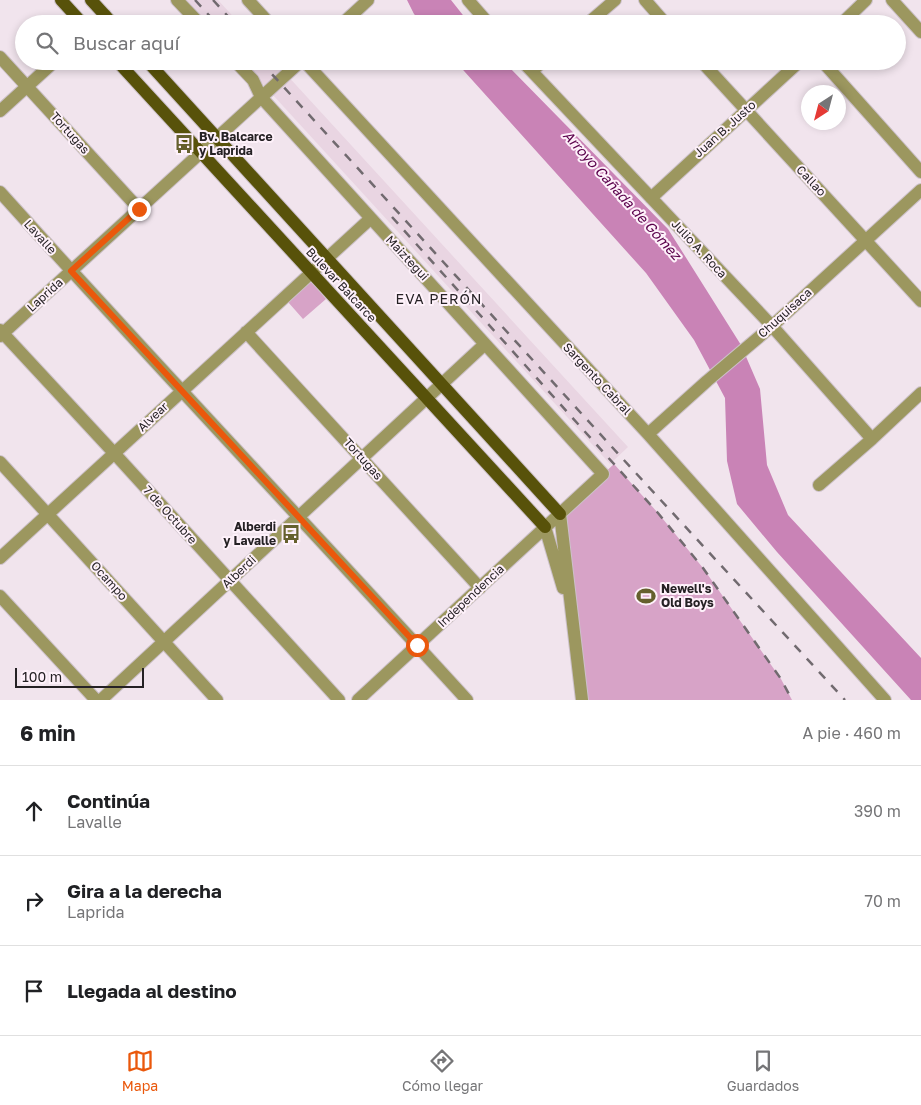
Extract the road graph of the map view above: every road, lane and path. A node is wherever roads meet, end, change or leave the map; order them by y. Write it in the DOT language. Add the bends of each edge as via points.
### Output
graph roads {
  1 [pos="61,0"];
  2 [pos="91,0"];
  3 [pos="177,0"];
  4 [pos="248,0"];
  5 [pos="368,0"];
  6 [pos="468,0"];
  7 [pos="615,0"];
  8 [pos="644,0"];
  9 [pos="866,0"];
  10 [pos="892,0"];
  11 [pos="75,15"];
  12 [pos="100,15"];
  13 [pos="191,15"];
  14 [pos="262,15"];
  15 [pos="352,15"];
  16 [pos="481,15"];
  17 [pos="598,15"];
  18 [pos="658,15"];
  19 [pos="850,15"];
  20 [pos="906,15"];
  21 [pos="906,15"];
  22 [pos="921,32"];
  23 [pos="0,57"];
  24 [pos="45,70"];
  25 [pos="125,70"];
  26 [pos="155,70"];
  27 [pos="244,70"];
  28 [pos="292,70"];
  29 [pos="310,70"];
  30 [pos="709,70"];
  31 [pos="790,70"];
  32 [pos="830,70"];
  33 [pos="532,72"];
  34 [pos="28,86"];
  35 [pos="260,99"];
  36 [pos="746,110"];
  37 [pos="0,111"];
  38 [pos="217,138"];
  39 [pos="200,153"];
  40 [pos="921,172"];
  41 [pos="921,190"];
  42 [pos="0,192"];
  43 [pos="650,198"];
  44 [pos="139,209"];
  45 [pos="370,218"];
  46 [pos="865,240"];
  47 [pos="328,257"];
  48 [pos="71,271"];
  49 [pos="311,273"];
  50 [pos="921,301"];
  51 [pos="772,326"];
  52 [pos="246,332"];
  53 [pos="1,333"];
  54 [pos="485,344"];
  55 [pos="442,383"];
  56 [pos="183,391"];
  57 [pos="921,393"];
  58 [pos="426,398"];
  59 [pos="648,434"];
  60 [pos="872,439"];
  61 [pos="114,454"];
  62 [pos="363,458"];
  63 [pos="0,462"];
  64 [pos="603,474"];
  65 [pos="819,485"];
  66 [pos="48,514"];
  67 [pos="561,514"];
  68 [pos="298,517"];
  69 [pos="545,527"];
  70 [pos="0,558"];
  71 [pos="230,580"];
  72 [pos="480,588"];
  73 [pos="0,596"];
  74 [pos="573,624"];
  75 [pos="164,642"];
  76 [pos="417,645"];
  77 [pos="96,700"];
  78 [pos="101,700"];
  79 [pos="217,700"];
  80 [pos="340,700"];
  81 [pos="358,700"];
  82 [pos="467,700"];
  83 [pos="582,700"];
  84 [pos="885,700"];
  1 -- 11 [label="main road"];
  2 -- 12 [label="main road"];
  3 -- 13 [label="street"];
  4 -- 14 [label="street"];
  5 -- 15 [label="street"];
  6 -- 16 [label="street"];
  7 -- 17 [label="street"];
  8 -- 18 [label="street"];
  9 -- 19 [label="street"];
  10 -- 21 [label="street"];
  20 -- 22 [label="street"];
  23 -- 34 [label="street, Tortugas"];
  24 -- 34 [label="street"];
  25 -- 39 [label="main road, Bulevar Balcarce"];
  26 -- 38 [label="main road, Bulevar Balcarce"];
  27 -- 35 [label="street, Maiztegui" via="253,80"];
  28 -- 35 [label="street"];
  29 -- 59 [label="street, Sargento Cabral"];
  30 -- 36 [label="street, Callao"];
  31 -- 36 [label="street, Juan B. Justo"];
  32 -- 40 [label="street"];
  33 -- 43 [label="street, Julio A. Roca"];
  34 -- 37 [label="street"];
  34 -- 44 [label="street, Tortugas"];
  35 -- 38 [label="street, Laprida"];
  35 -- 45 [label="street, Maiztegui"];
  36 -- 43 [label="street, Juan B. Justo"];
  36 -- 46 [label="street, Callao"];
  38 -- 39 [label="street, Laprida"];
  38 -- 47 [label="main road, Bulevar Balcarce"];
  39 -- 44 [label="street, Laprida"];
  39 -- 49 [label="main road, Bulevar Balcarce"];
  41 -- 46 [label="street, Chuquisaca"];
  42 -- 48 [label="street, Lavalle"];
  43 -- 51 [label="street, Julio A. Roca"];
  44 -- 48 [label="street, Laprida"];
  45 -- 47 [label="street, Alvear"];
  45 -- 54 [label="street, Maiztegui"];
  46 -- 50 [label="street, Callao"];
  46 -- 51 [label="street, Chuquisaca"];
  47 -- 49 [label="street, Alvear"];
  47 -- 55 [label="main road, Bulevar Balcarce"];
  48 -- 53 [label="street, Laprida"];
  48 -- 56 [label="street, Lavalle"];
  49 -- 52 [label="street, Alvear"];
  49 -- 58 [label="main road, Bulevar Balcarce"];
  51 -- 59 [label="street, Chuquisaca"];
  51 -- 60 [label="street, Julio A. Roca"];
  52 -- 56 [label="street, Alvear"];
  52 -- 62 [label="street, Tortugas"];
  53 -- 61 [label="street, 7 de Octubre"];
  54 -- 55 [label="street, Alberdi"];
  54 -- 64 [label="street, Maiztegui"];
  55 -- 58 [label="street, Alberdi"];
  55 -- 67 [label="main road, Bulevar Balcarce"];
  56 -- 61 [label="street, Alvear"];
  56 -- 68 [label="street, Lavalle"];
  57 -- 60 [label="street"];
  58 -- 62 [label="street, Alberdi"];
  58 -- 69 [label="main road, Bulevar Balcarce"];
  59 -- 84 [label="street, Sargento Cabral"];
  60 -- 65 [label="street"];
  61 -- 66 [label="street, Alvear"];
  61 -- 71 [label="street, 7 de Octubre"];
  62 -- 68 [label="street, Alberdi"];
  62 -- 72 [label="street, Tortugas"];
  63 -- 66 [label="street, Ocampo"];
  64 -- 67 [label="street, Independencia"];
  66 -- 70 [label="street, Alvear"];
  66 -- 75 [label="street, Ocampo"];
  67 -- 69 [label="street, Independencia"];
  67 -- 74 [label="street"];
  68 -- 71 [label="street, Alberdi"];
  68 -- 76 [label="street, Lavalle"];
  69 -- 72 [label="street, Independencia"];
  69 -- 74 [label="street"];
  71 -- 75 [label="street, Alberdi"];
  71 -- 80 [label="street, 7 de Octubre"];
  72 -- 76 [label="street, Independencia"];
  73 -- 77 [label="street"];
  74 -- 83 [label="street"];
  75 -- 78 [label="street, Alberdi"];
  75 -- 79 [label="street, Ocampo"];
  76 -- 81 [label="street, Independencia"];
  76 -- 82 [label="street, Lavalle"];
}
